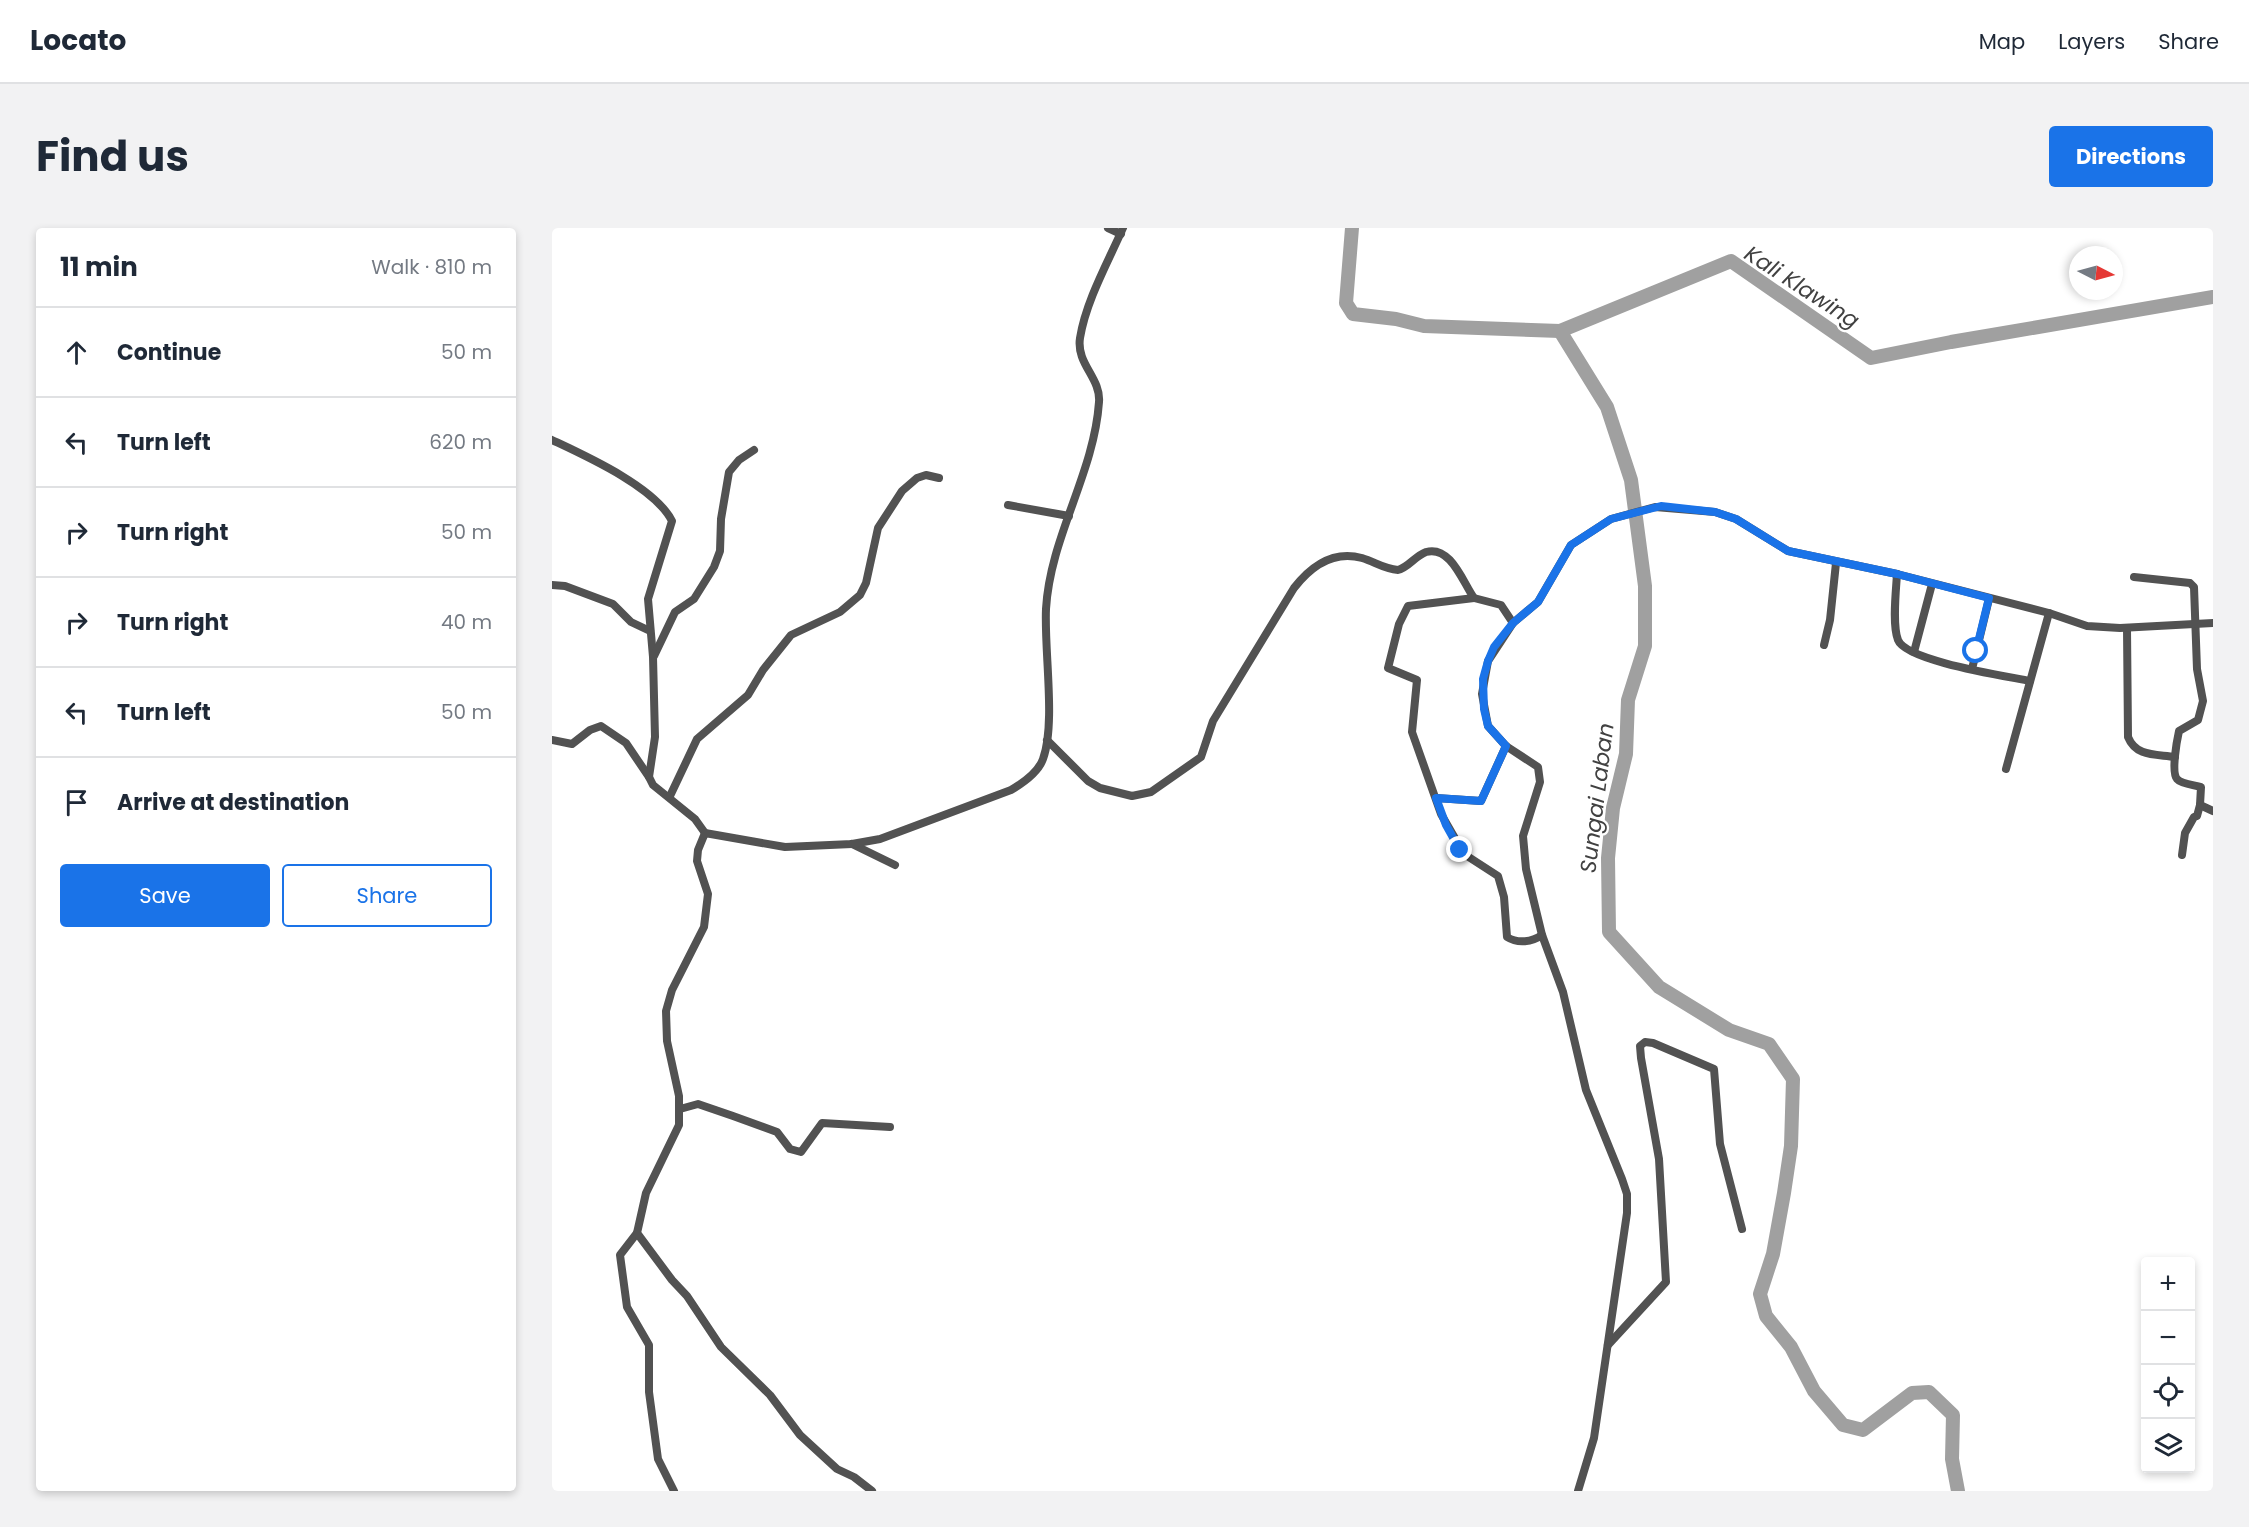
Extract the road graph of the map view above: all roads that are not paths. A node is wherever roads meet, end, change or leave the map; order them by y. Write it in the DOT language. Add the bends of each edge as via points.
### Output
graph roads {
  1 [pos="1108,228"];
  2 [pos="1122,231"];
  3 [pos="552,440"];
  4 [pos="754,450"];
  5 [pos="939,478"];
  6 [pos="1008,505"];
  7 [pos="1069,516"];
  8 [pos="1836,563"];
  9 [pos="1897,574"];
  10 [pos="2134,577"];
  11 [pos="1932,584"];
  12 [pos="552,585"];
  13 [pos="1474,598"];
  14 [pos="1989,598"];
  15 [pos="2049,613"];
  16 [pos="1513,623"];
  17 [pos="2213,623"];
  18 [pos="2196,624"];
  19 [pos="2127,628"];
  20 [pos="650,631"];
  21 [pos="1824,645"];
  22 [pos="1914,652"];
  23 [pos="653,657"];
  24 [pos="1972,669"];
  25 [pos="2030,681"];
  26 [pos="552,740"];
  27 [pos="1047,740"];
  28 [pos="1506,746"];
  29 [pos="2175,757"];
  30 [pos="2006,769"];
  31 [pos="649,777"];
  32 [pos="669,796"];
  33 [pos="1436,798"];
  34 [pos="2200,805"];
  35 [pos="2213,811"];
  36 [pos="705,833"];
  37 [pos="852,844"];
  38 [pos="2182,855"];
  39 [pos="895,865"];
  40 [pos="1542,935"];
  41 [pos="680,1109"];
  42 [pos="890,1126"];
  43 [pos="1742,1229"];
  44 [pos="637,1233"];
  45 [pos="1606,1346"];
  46 [pos="674,1491"];
  47 [pos="872,1491"];
  48 [pos="1578,1491"];
  1 -- 2 [label="street"];
  2 -- 7 [label="street" via="1080,338 1081,359 1098,389 1099,399 1082,480"];
  3 -- 20 [label="street" via="624,478 669,515 670,532 648,599"];
  4 -- 23 [label="street" via="733,465 728,476 720,551 714,567 694,599 675,612"];
  5 -- 32 [label="street" via="917,478 902,491 878,528 860,596 840,612 791,635 748,696 697,739"];
  6 -- 7 [label="street"];
  7 -- 27 [label="street" via="1054,561 1046,608"];
  8 -- 9 [label="street"];
  8 -- 16 [label="street" via="1788,551 1736,519 1715,512 1655,507 1611,519 1571,545 1538,602"];
  8 -- 21 [label="street"];
  9 -- 11 [label="street"];
  9 -- 22 [label="street" via="1897,637 1902,646"];
  10 -- 18 [label="street" via="2192,584"];
  11 -- 14 [label="street"];
  11 -- 22 [label="street"];
  12 -- 20 [label="street" via="582,591 614,604 631,622"];
  13 -- 16 [label="street" via="1501,605"];
  13 -- 27 [label="street" via="1452,561 1440,553 1424,553 1398,570 1356,557 1326,560 1304,575 1283,604 1213,721 1201,757 1151,792 1132,796 1100,788"];
  13 -- 33 [label="street" via="1408,606 1391,651 1389,670 1417,680 1412,732"];
  14 -- 15 [label="street"];
  14 -- 24 [label="street"];
  15 -- 19 [label="street" via="2097,628"];
  15 -- 25 [label="street"];
  16 -- 28 [label="street" via="1494,647 1482,694 1488,726"];
  17 -- 18 [label="street"];
  18 -- 19 [label="street"];
  18 -- 29 [label="street" via="2197,669 2203,701 2198,720 2180,728"];
  19 -- 29 [label="street" via="2128,737 2138,751"];
  20 -- 23 [label="street"];
  22 -- 24 [label="street"];
  23 -- 31 [label="street" via="655,736"];
  24 -- 25 [label="street"];
  25 -- 30 [label="street"];
  26 -- 31 [label="street" via="572,744 601,726 626,743"];
  27 -- 37 [label="street" via="1042,761 1025,782 1011,790 880,839"];
  28 -- 33 [label="street" via="1481,801"];
  28 -- 40 [label="street" via="1538,767 1540,782 1523,841"];
  29 -- 34 [label="street" via="2178,780 2202,788"];
  31 -- 32 [label="street" via="653,785"];
  32 -- 36 [label="street"];
  33 -- 40 [label="street" via="1460,850 1498,876 1507,937 1525,941"];
  34 -- 35 [label="street"];
  34 -- 38 [label="street" via="2198,816 2185,833"];
  36 -- 37 [label="street" via="785,848"];
  36 -- 41 [label="street" via="697,861 708,894 704,927 672,990 666,1011 667,1041"];
  37 -- 39 [label="street"];
  40 -- 45 [label="street" via="1563,992 1586,1090 1626,1194 1627,1213"];
  41 -- 42 [label="street" via="698,1104 724,1113 777,1132 790,1149 801,1152 822,1123"];
  41 -- 44 [label="street" via="674,1138 645,1193"];
  43 -- 45 [label="street" via="1720,1144 1714,1069 1645,1042 1640,1046 1641,1058 1659,1159 1666,1282"];
  44 -- 46 [label="street" via="620,1255 627,1307 649,1345 649,1392 658,1459"];
  44 -- 47 [label="street" via="721,1347 770,1395 800,1435 837,1469"];
  45 -- 48 [label="street" via="1594,1438"];
}
